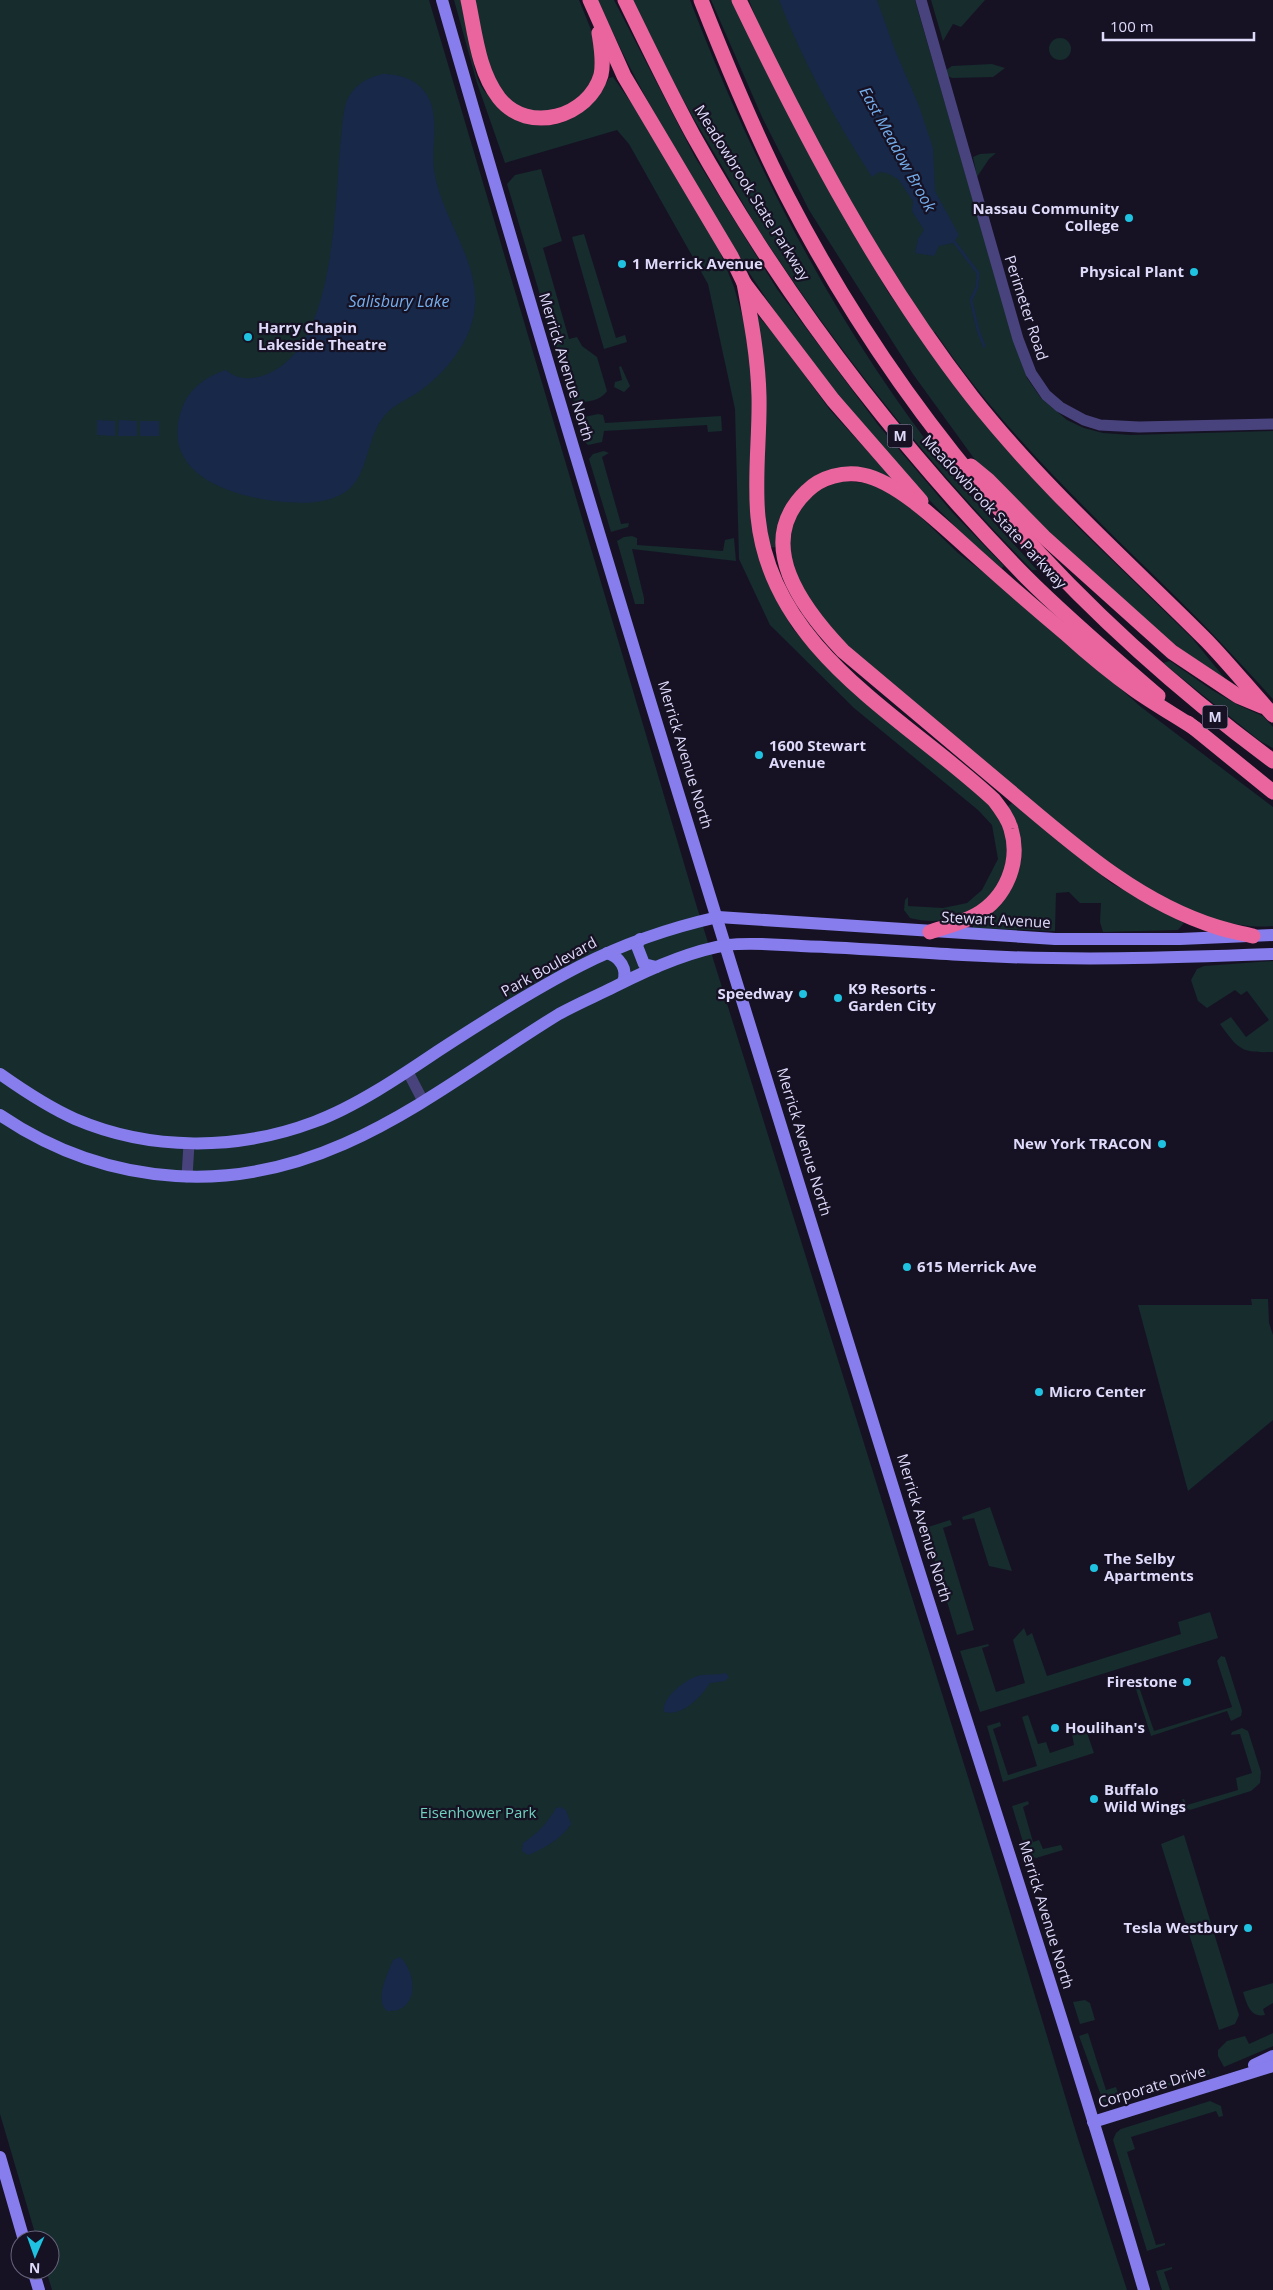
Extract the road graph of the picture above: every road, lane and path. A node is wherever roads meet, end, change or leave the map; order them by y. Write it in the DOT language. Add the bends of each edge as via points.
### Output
graph roads {
  1 [pos="442,0"];
  2 [pos="468,0"];
  3 [pos="625,0"];
  4 [pos="701,0"];
  5 [pos="739,0"];
  6 [pos="921,0"];
  7 [pos="593,6"];
  8 [pos="744,283"];
  9 [pos="1273,424"];
  10 [pos="946,446"];
  11 [pos="938,520"];
  12 [pos="1273,710"];
  13 [pos="1273,715"];
  14 [pos="1196,729"];
  15 [pos="1273,762"];
  16 [pos="1273,792"];
  17 [pos="718,917"];
  18 [pos="930,932"];
  19 [pos="973,935"];
  20 [pos="1273,935"];
  21 [pos="1253,936"];
  22 [pos="640,939"];
  23 [pos="1055,939"];
  24 [pos="1180,939"];
  25 [pos="726,945"];
  26 [pos="607,953"];
  27 [pos="1273,954"];
  28 [pos="988,956"];
  29 [pos="1185,957"];
  30 [pos="1166,958"];
  31 [pos="1035,959"];
  32 [pos="656,967"];
  33 [pos="623,982"];
  34 [pos="408,1072"];
  35 [pos="0,1074"];
  36 [pos="423,1101"];
  37 [pos="0,1116"];
  38 [pos="189,1144"];
  39 [pos="187,1177"];
  40 [pos="1273,2056"];
  41 [pos="1273,2066"];
  42 [pos="1220,2082"];
  43 [pos="1093,2122"];
  44 [pos="0,2157"];
  45 [pos="21,2230"];
  46 [pos="1144,2290"];
  1 -- 17 [label="main road, Merrick Avenue North" via="523,284"];
  2 -- 7 [label="highway" via="488,82 503,102 536,118 571,112 597,84 602,50"];
  3 -- 14 [label="highway, Meadowbrook State Parkway / M" via="673,97 745,221 812,322 860,386 910,449 1027,577 1075,624"];
  4 -- 10 [label="highway, Meadowbrook State Parkway / M" via="755,129 822,260 882,355"];
  5 -- 13 [label="highway" via="800,124 848,210 898,293 950,368 1047,484 1208,643"];
  6 -- 9 [label="street, Perimeter Road" via="1018,339 1031,373 1046,395 1060,407 1100,425"];
  7 -- 8 [label="highway" via="624,76"];
  8 -- 11 [label="highway" via="833,400"];
  8 -- 18 [label="highway" via="758,373 758,516 769,566 782,597 824,655 994,800 1012,830 1012,868 1002,892 979,914"];
  10 -- 12 [label="highway" via="988,480 1044,537 1157,640 1229,690"];
  10 -- 15 [label="highway, Meadowbrook State Parkway / M" via="1032,547 1102,618 1193,699"];
  11 -- 14 [label="highway" via="1134,690"];
  11 -- 21 [label="highway" via="881,480 848,474 822,480 796,502 789,514 783,545 787,571 805,607 843,651 1101,865 1142,892 1181,912 1216,927"];
  14 -- 16 [label="highway, Meadowbrook State Parkway / M"];
  17 -- 18 [label="main road, Stewart Avenue"];
  17 -- 22 [label="main road, Park Boulevard"];
  17 -- 25 [label="main road, Merrick Avenue North"];
  18 -- 19 [label="main road, Stewart Avenue"];
  19 -- 23 [label="main road, Stewart Avenue"];
  19 -- 28 [label="main road"];
  20 -- 21 [label="main road, Stewart Avenue"];
  21 -- 24 [label="main road, Stewart Avenue"];
  22 -- 26 [label="main road, Park Boulevard"];
  22 -- 32 [label="main road" via="637,946 644,964"];
  23 -- 24 [label="main road, Stewart Avenue"];
  23 -- 31 [label="main road"];
  24 -- 29 [label="main road"];
  24 -- 30 [label="main road"];
  25 -- 28 [label="main road"];
  25 -- 32 [label="main road"];
  25 -- 43 [label="main road, Merrick Avenue North"];
  26 -- 33 [label="main road" via="622,964 625,972"];
  26 -- 34 [label="main road, Park Boulevard" via="512,1004"];
  27 -- 29 [label="main road"];
  28 -- 31 [label="main road"];
  29 -- 30 [label="main road"];
  30 -- 31 [label="main road"];
  32 -- 33 [label="main road"];
  33 -- 36 [label="main road" via="563,1012"];
  34 -- 36 [label="street"];
  34 -- 38 [label="main road, Park Boulevard" via="315,1122 262,1137"];
  35 -- 38 [label="main road, Park Boulevard" via="37,1100 75,1119 114,1133"];
  36 -- 39 [label="main road" via="365,1136 300,1162 242,1174"];
  37 -- 39 [label="main road" via="53,1146 88,1160 123,1169"];
  38 -- 39 [label="street"];
  40 -- 42 [label="main road, Corporate Drive"];
  41 -- 42 [label="main road, Corporate Drive"];
  42 -- 43 [label="main road, Corporate Drive"];
  43 -- 46 [label="main road, Merrick Avenue North"];
  44 -- 45 [label="main road"];
}
